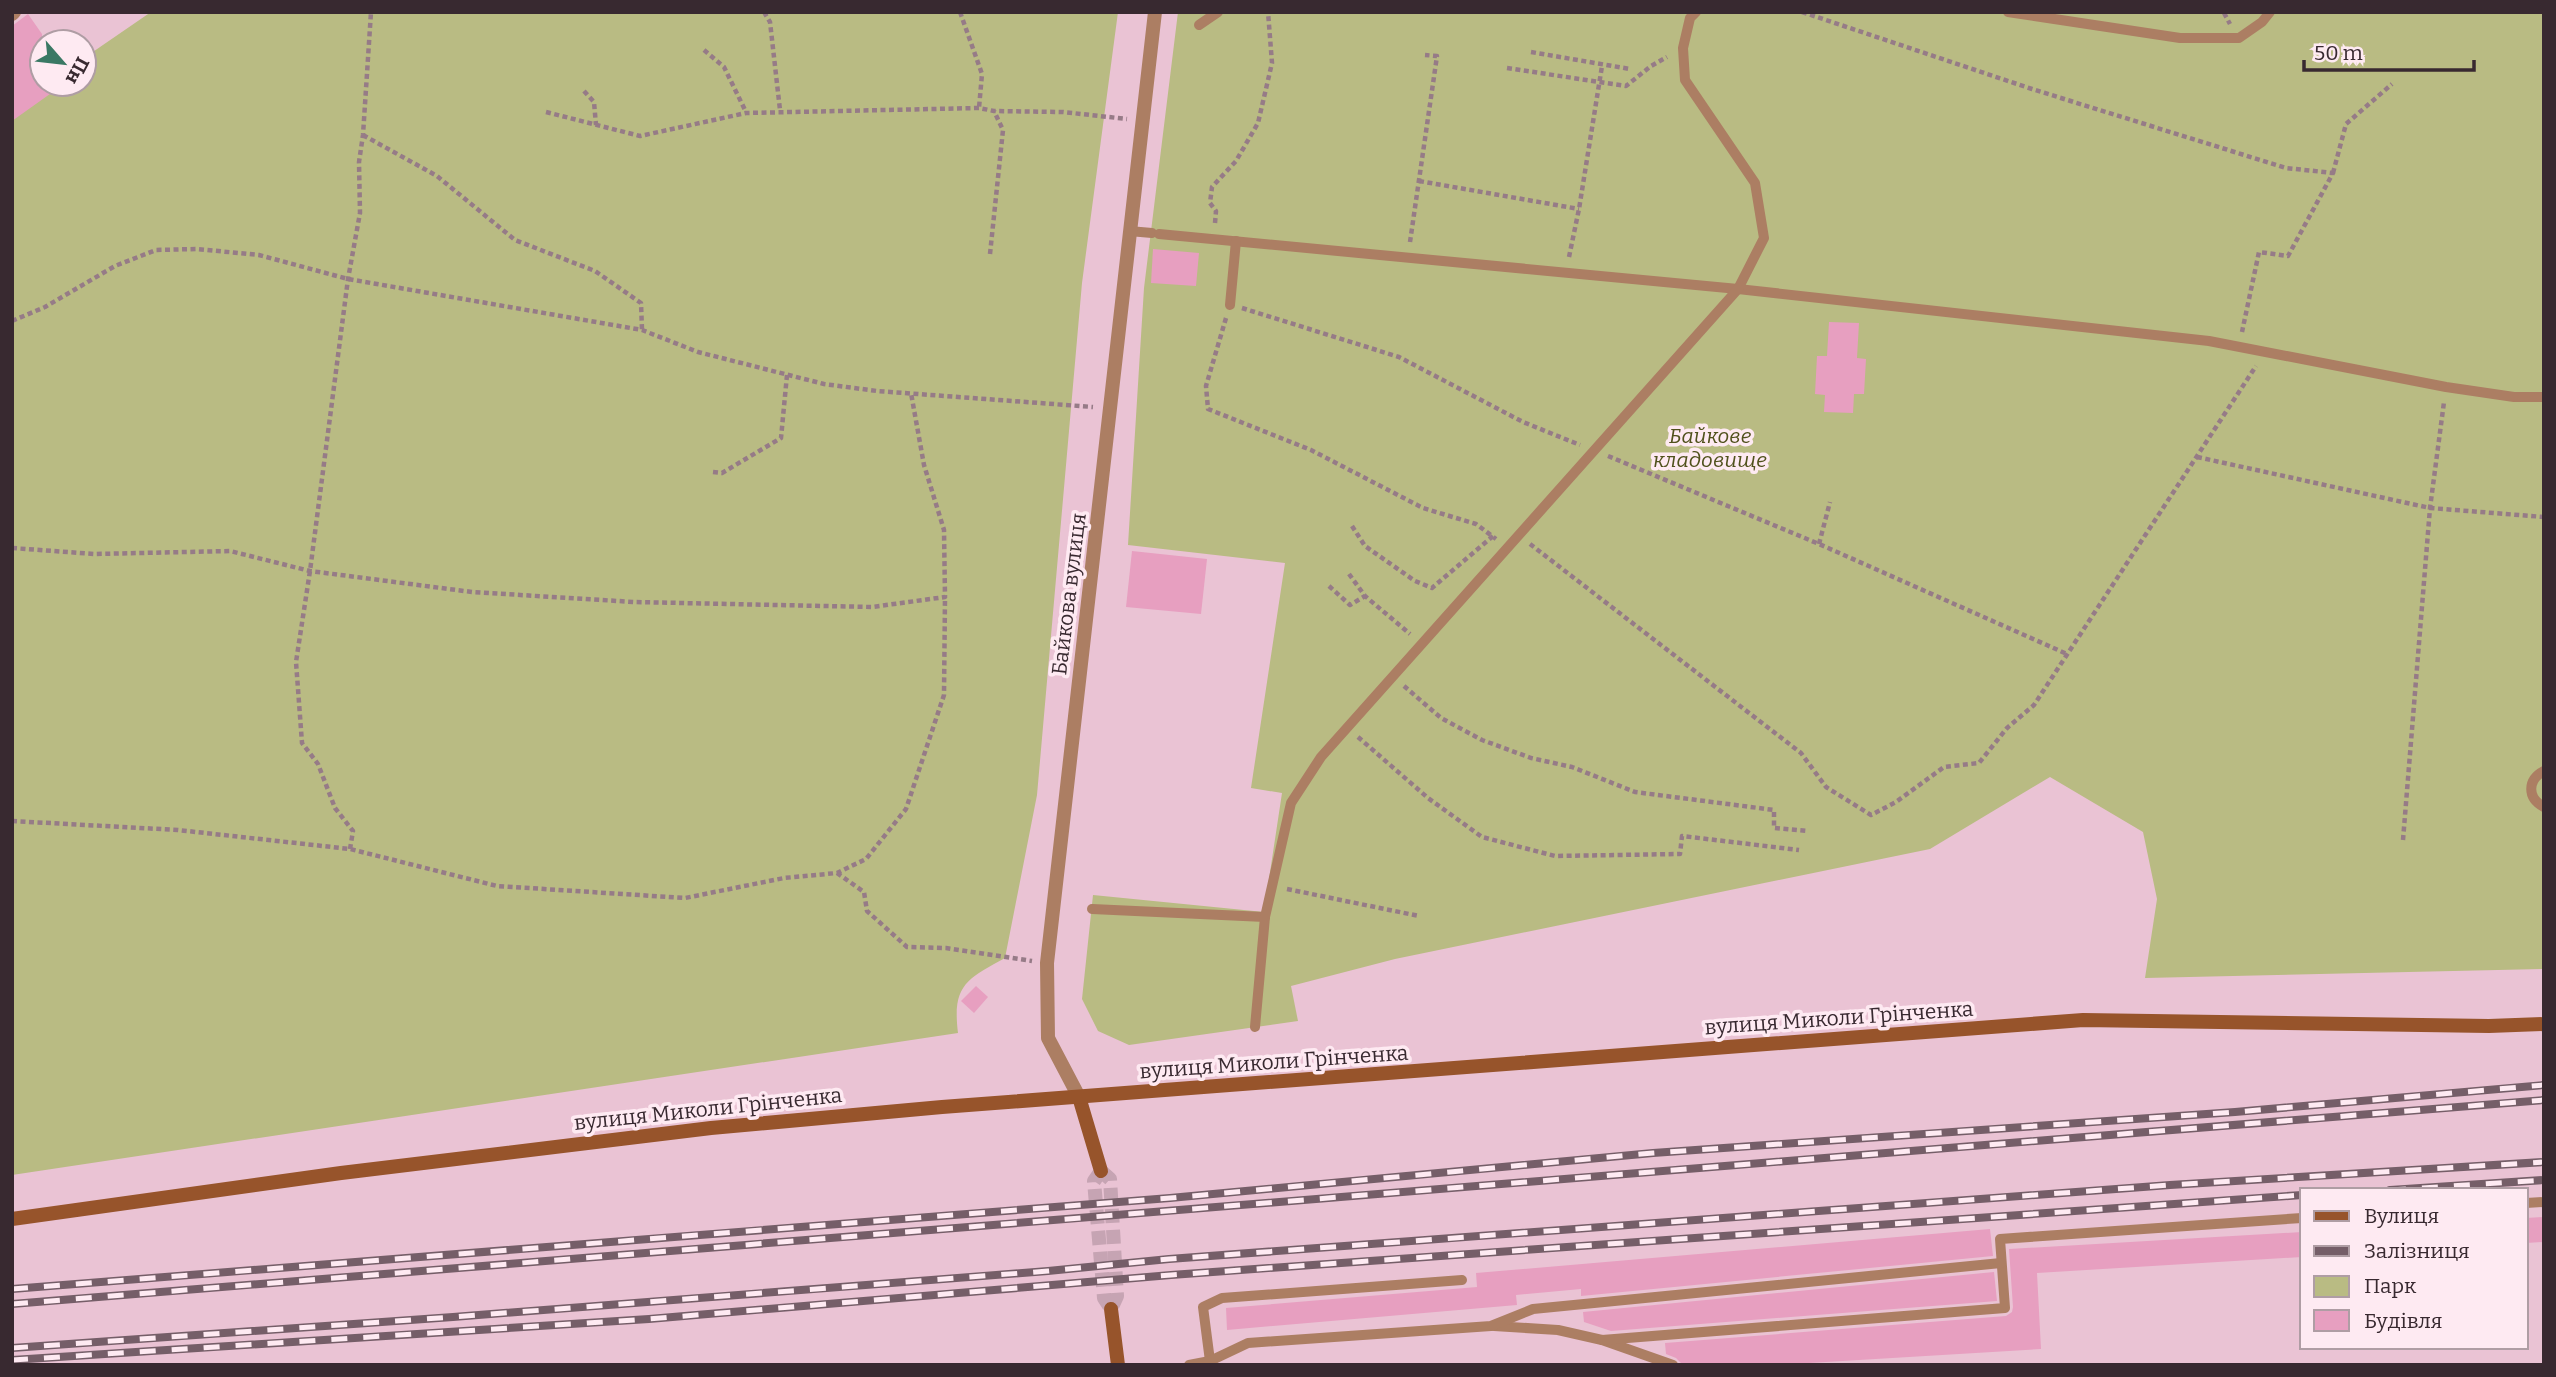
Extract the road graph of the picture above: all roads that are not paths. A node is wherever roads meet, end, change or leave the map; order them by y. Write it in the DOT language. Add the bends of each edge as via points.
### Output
graph roads {
  1 [pos="1155,12"];
  2 [pos="1218,12"];
  3 [pos="1696,12"];
  4 [pos="2008,12"];
  5 [pos="2270,12"];
  6 [pos="1199,25"];
  7 [pos="1129,231"];
  8 [pos="1236,241"];
  9 [pos="1738,289"];
  10 [pos="1230,305"];
  11 [pos="2544,397"];
  12 [pos="2544,771"];
  13 [pos="2544,807"];
  14 [pos="1092,909"];
  15 [pos="1265,917"];
  16 [pos="2544,1024"];
  17 [pos="1255,1027"];
  18 [pos="1079,1097"];
  19 [pos="1101,1171"];
  20 [pos="2300,1218"];
  21 [pos="12,1219"];
  22 [pos="2001,1263"];
  23 [pos="1462,1280"];
  24 [pos="1111,1309"];
  25 [pos="1491,1326"];
  26 [pos="1602,1340"];
  27 [pos="1210,1361"];
  28 [pos="1118,1365"];
  29 [pos="1189,1365"];
  30 [pos="1673,1365"];
  1 -- 7 [label="street, Байкова вулиця"];
  2 -- 6 [label="lane"];
  3 -- 9 [label="lane" via="1690,18 1683,48 1685,79 1755,183 1764,238"];
  4 -- 5 [label="lane" via="2180,38 2239,38"];
  7 -- 8 [label="lane"];
  7 -- 18 [label="street, Байкова вулиця" via="1047,962 1048,1038"];
  8 -- 9 [label="lane"];
  8 -- 10 [label="lane"];
  9 -- 11 [label="lane" via="2196,339 2446,387"];
  9 -- 15 [label="lane" via="1321,757 1291,803"];
  12 -- 13 [label="lane" via="2531,784 2531,794"];
  14 -- 15 [label="lane"];
  15 -- 17 [label="lane"];
  16 -- 18 [label="main road, вулиця Миколи Грінченка" via="2084,1020"];
  18 -- 19 [label="main road, Байкова вулиця"];
  18 -- 21 [label="main road, вулиця Миколи Грінченка" via="711,1128"];
  20 -- 22 [label="lane" via="2000,1239"];
  22 -- 25 [label="lane" via="1533,1309"];
  22 -- 26 [label="lane" via="2005,1308"];
  23 -- 27 [label="lane" via="1222,1298 1203,1307"];
  24 -- 28 [label="main road"];
  25 -- 26 [label="lane" via="1558,1330"];
  25 -- 27 [label="lane" via="1248,1343"];
  26 -- 30 [label="lane"];
  27 -- 29 [label="lane"];
}
